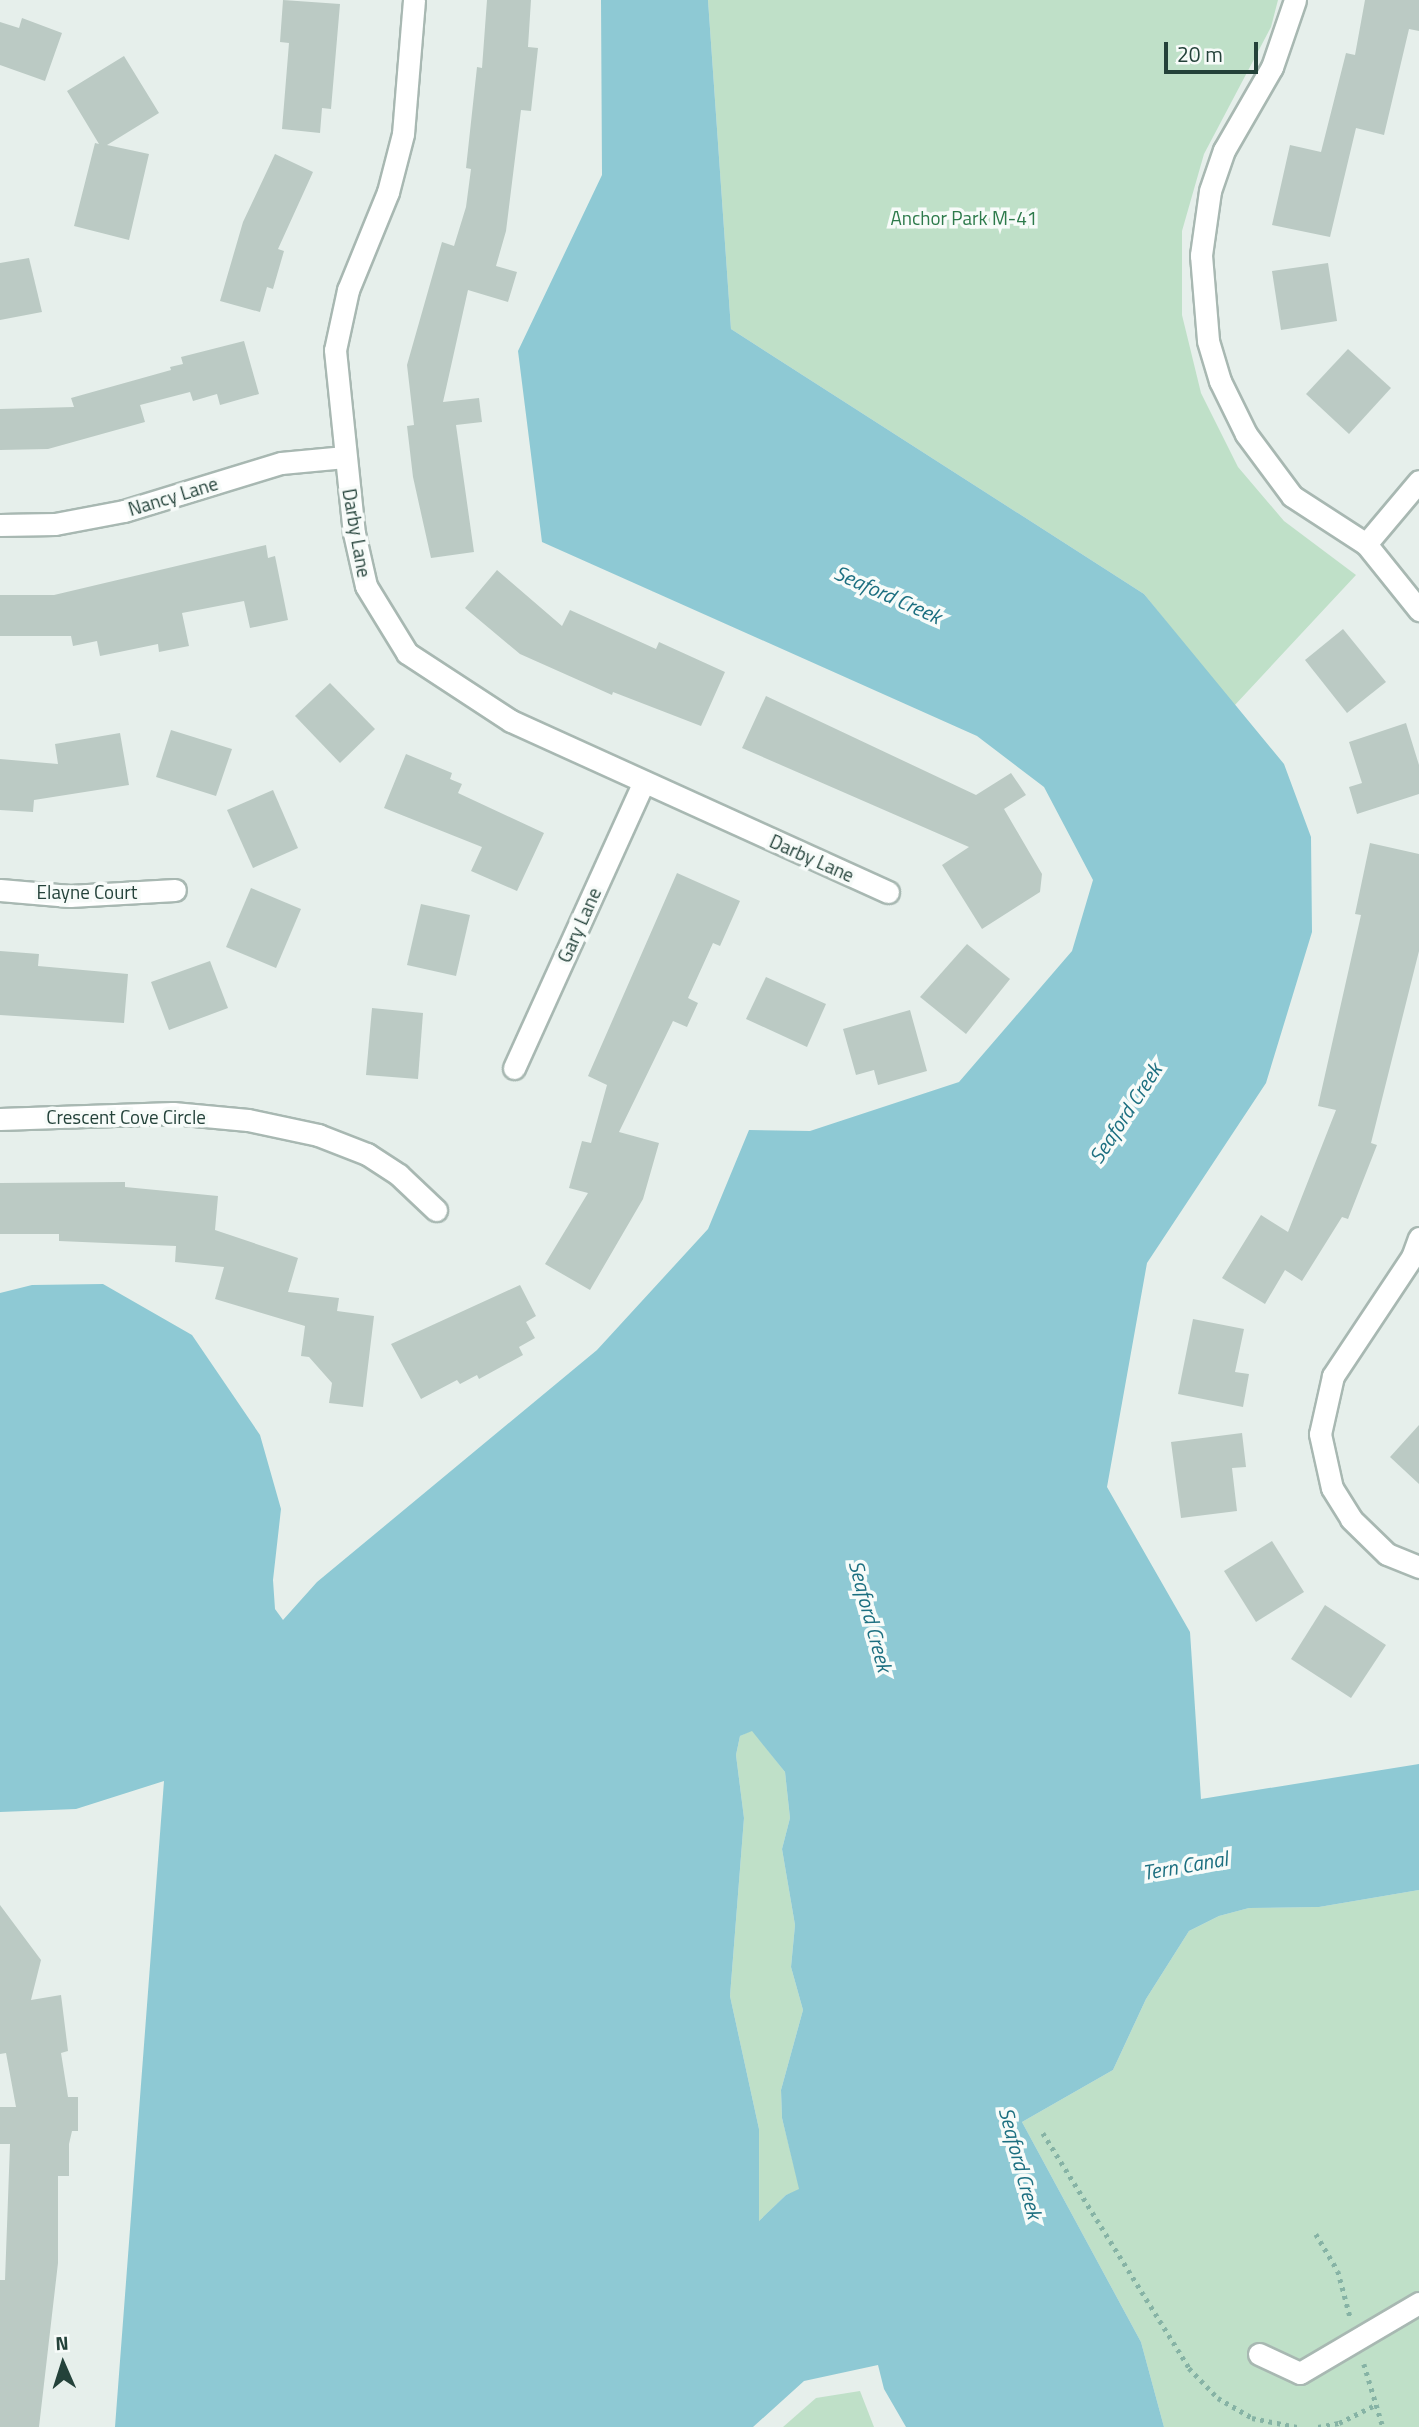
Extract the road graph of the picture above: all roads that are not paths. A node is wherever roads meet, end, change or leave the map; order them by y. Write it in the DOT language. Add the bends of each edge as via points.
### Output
graph roads {
  1 [pos="414,0"];
  2 [pos="1294,0"];
  3 [pos="345,457"];
  4 [pos="1419,481"];
  5 [pos="0,525"];
  6 [pos="1366,544"];
  7 [pos="1419,610"];
  8 [pos="644,782"];
  9 [pos="0,890"];
  10 [pos="175,890"];
  11 [pos="888,892"];
  12 [pos="514,1068"];
  13 [pos="0,1119"];
  14 [pos="436,1210"];
  15 [pos="1419,1238"];
  16 [pos="1419,1567"];
  17 [pos="1419,2302"];
  18 [pos="1259,2354"];
  1 -- 3 [label="street, Darby Lane" via="403,134 388,192 348,290 335,350"];
  2 -- 6 [label="street" via="1272,67 1224,150 1210,191 1201,255 1208,341 1220,381 1246,435 1292,496"];
  3 -- 5 [label="street, Nancy Lane" via="281,463 124,511 55,524"];
  3 -- 8 [label="street, Darby Lane" via="366,586 407,653 510,721"];
  4 -- 6 [label="street"];
  6 -- 7 [label="street"];
  8 -- 11 [label="street, Darby Lane"];
  8 -- 12 [label="street, Gary Lane"];
  9 -- 10 [label="street, Elayne Court" via="70,896"];
  13 -- 14 [label="street, Crescent Cove Circle" via="160,1113 248,1120 318,1135 367,1154 399,1175"];
  15 -- 16 [label="street" via="1412,1257 1333,1376 1320,1434 1332,1488 1351,1519 1387,1554"];
  17 -- 18 [label="street" via="1300,2373"];
}
